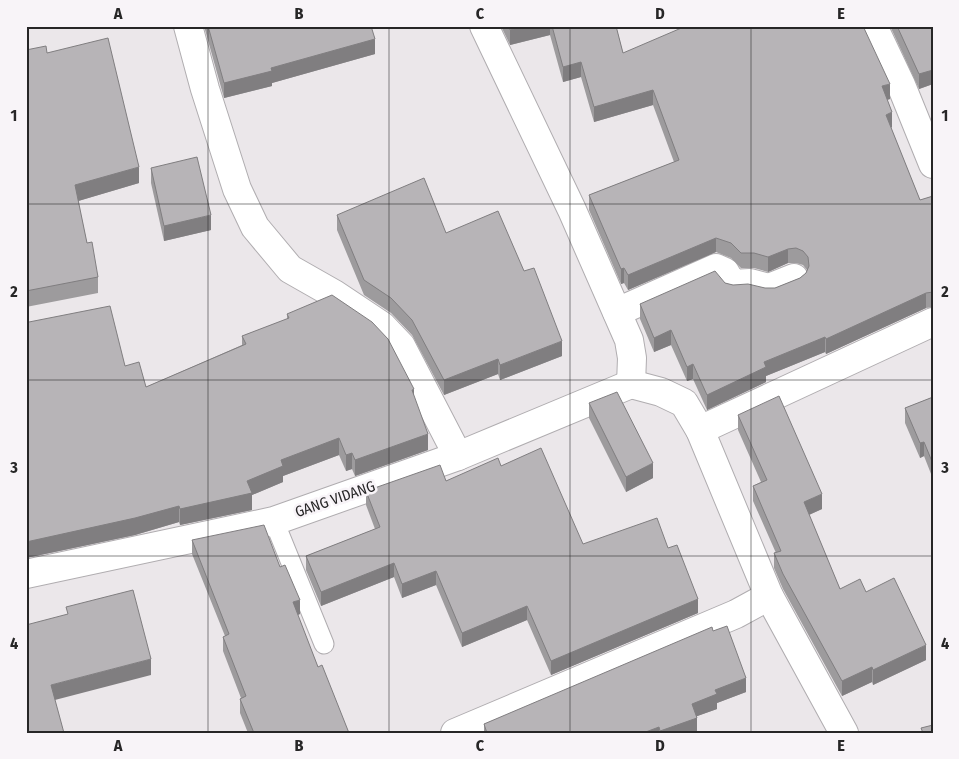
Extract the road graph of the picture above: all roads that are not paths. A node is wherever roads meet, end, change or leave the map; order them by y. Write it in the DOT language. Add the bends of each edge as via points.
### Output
graph roads {
  1 [pos="188,26"];
  2 [pos="484,26"];
  3 [pos="873,26"];
  4 [pos="933,164"];
  5 [pos="794,278"];
  6 [pos="617,312"];
  7 [pos="933,322"];
  8 [pos="631,384"];
  9 [pos="700,430"];
  10 [pos="458,456"];
  11 [pos="274,520"];
  12 [pos="26,574"];
  13 [pos="754,605"];
  14 [pos="324,644"];
  15 [pos="455,733"];
  16 [pos="844,733"];
  1 -- 10 [label="street" via="238,189 255,227 290,269 382,326 401,346"];
  2 -- 6 [label="street"];
  3 -- 4 [label="street"];
  5 -- 6 [label="street" via="769,288 750,283 732,284 725,272 716,268"];
  6 -- 8 [label="street" via="629,340"];
  7 -- 9 [label="street"];
  8 -- 9 [label="street" via="661,392 684,403"];
  8 -- 10 [label="street, GANG VIDANG"];
  9 -- 13 [label="street"];
  10 -- 11 [label="street, GANG VIDANG"];
  11 -- 12 [label="street, GANG VIDANG"];
  11 -- 14 [label="lane"];
  13 -- 15 [label="street"];
  13 -- 16 [label="street"];
}
